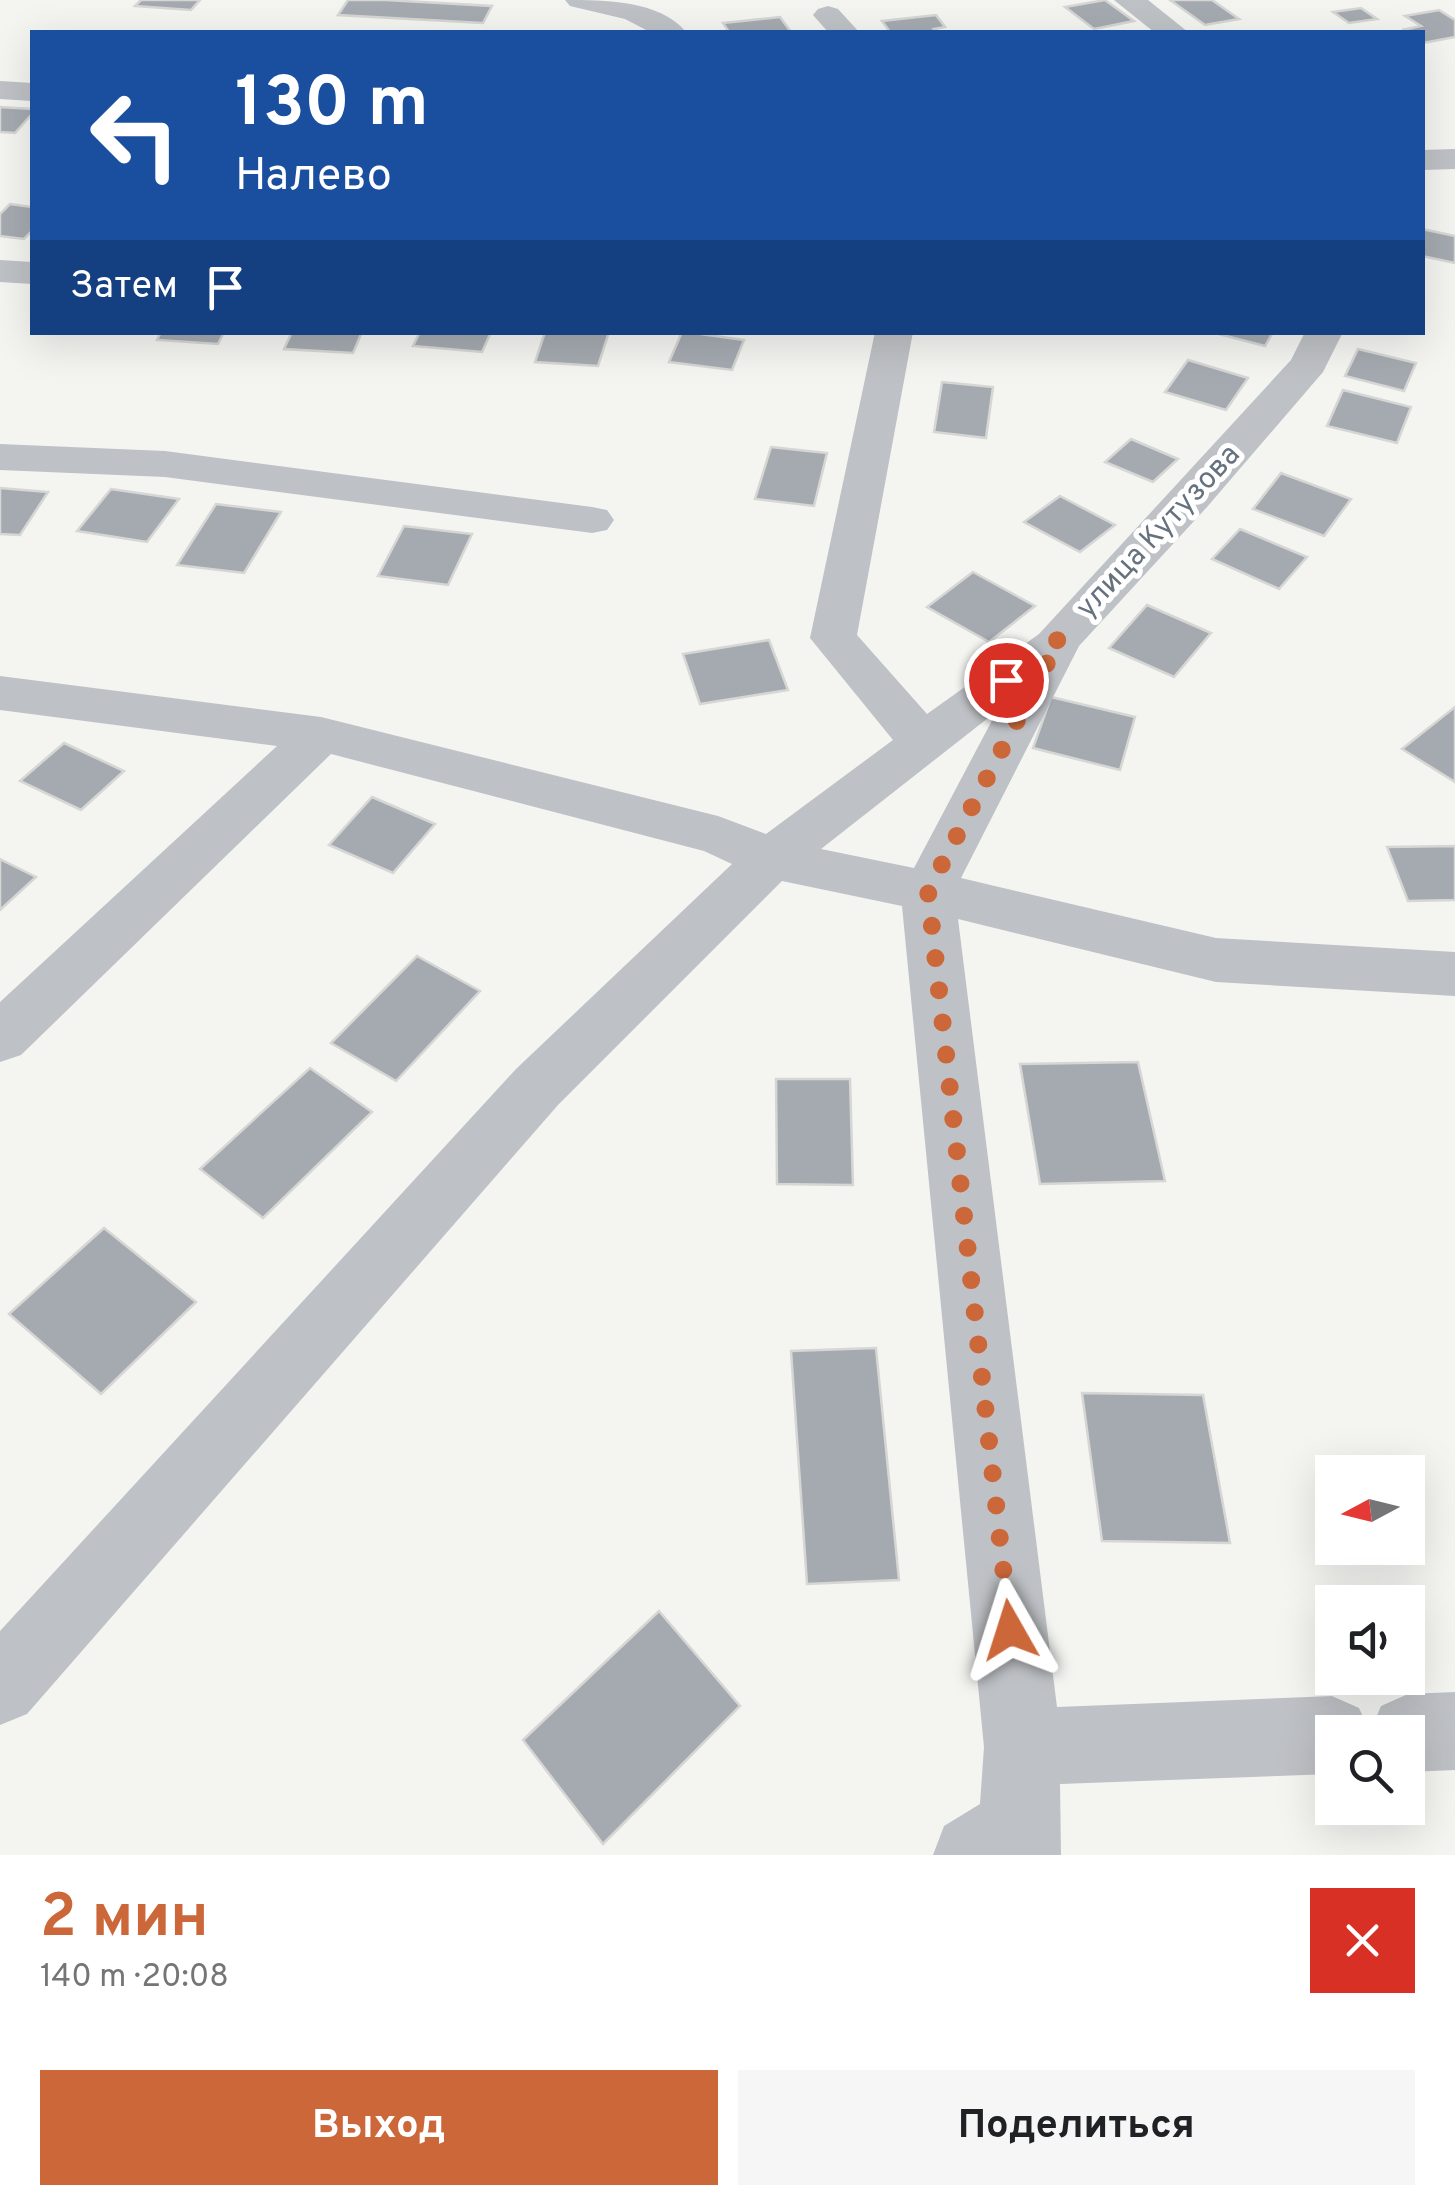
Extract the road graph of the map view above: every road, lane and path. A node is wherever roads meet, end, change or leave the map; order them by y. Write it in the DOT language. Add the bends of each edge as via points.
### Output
graph roads {
  1 [pos="580,0"];
  2 [pos="1129,0"];
  3 [pos="667,30"];
  4 [pos="1171,30"];
  5 [pos="0,90"];
  6 [pos="30,92"];
  7 [pos="1455,158"];
  8 [pos="1425,160"];
  9 [pos="0,270"];
  10 [pos="30,273"];
  11 [pos="893,335"];
  12 [pos="1323,335"];
  13 [pos="0,457"];
  14 [pos="592,520"];
  15 [pos="1060,638"];
  16 [pos="0,694"];
  17 [pos="321,734"];
  18 [pos="923,742"];
  19 [pos="770,859"];
  20 [pos="928,891"];
  21 [pos="1455,974"];
  22 [pos="0,1038"];
  23 [pos="0,1687"];
  24 [pos="1455,1731"];
  25 [pos="1425,1732"];
  26 [pos="1315,1737"];
  27 [pos="1023,1747"];
  28 [pos="1004,1845"];
  1 -- 3 [label="street" via="635,12"];
  2 -- 4 [label="street"];
  5 -- 6 [label="street"];
  7 -- 8 [label="street"];
  9 -- 10 [label="street"];
  11 -- 18 [label="street" via="833,638"];
  12 -- 15 [label="street, улица Кутузова" via="1310,364"];
  13 -- 14 [label="street" via="165,464"];
  15 -- 18 [label="street"];
  15 -- 20 [label="street, улица Кутузова"];
  16 -- 17 [label="street"];
  17 -- 19 [label="street" via="718,835"];
  17 -- 22 [label="street"];
  18 -- 19 [label="street"];
  19 -- 20 [label="street"];
  19 -- 23 [label="street" via="537,1087"];
  20 -- 21 [label="street" via="1216,960"];
  20 -- 27 [label="street"];
  24 -- 25 [label="street"];
  26 -- 27 [label="street"];
  27 -- 28 [label="street"];
}
